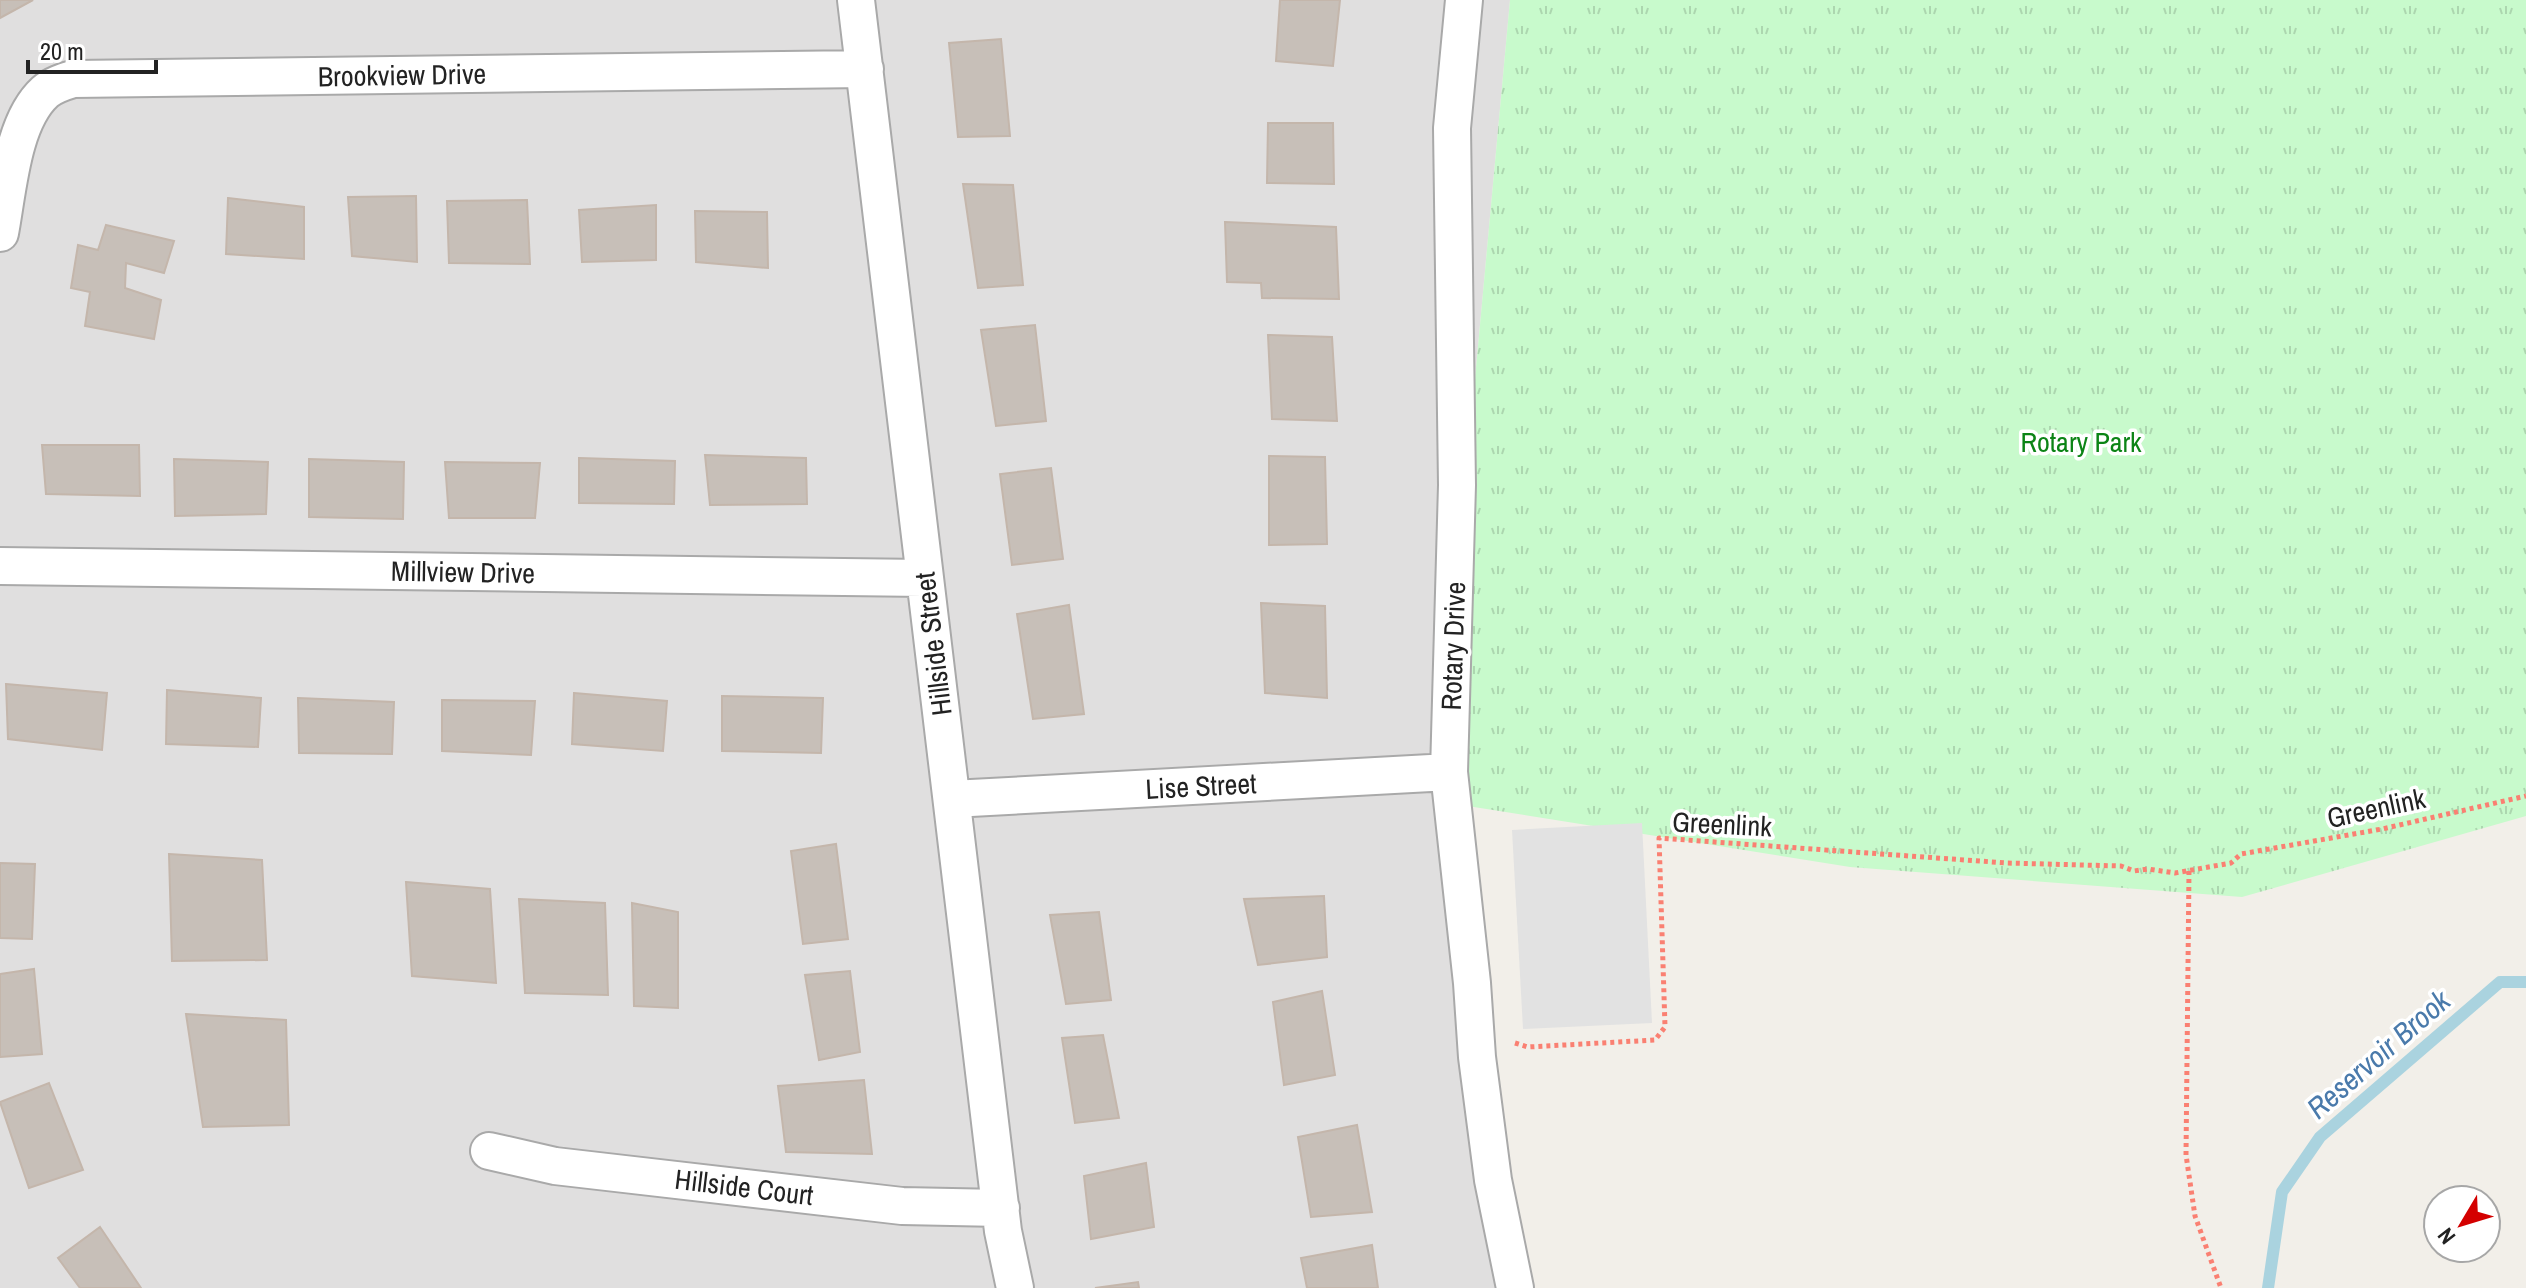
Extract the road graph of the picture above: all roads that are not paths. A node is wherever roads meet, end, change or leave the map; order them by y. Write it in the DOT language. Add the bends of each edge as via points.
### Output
graph roads {
  1 [pos="856,0"];
  2 [pos="1464,0"];
  3 [pos="865,69"];
  4 [pos="0,233"];
  5 [pos="0,566"];
  6 [pos="925,578"];
  7 [pos="1449,772"];
  8 [pos="952,799"];
  9 [pos="489,1151"];
  10 [pos="1001,1208"];
  11 [pos="1015,1288"];
  12 [pos="1515,1288"];
  1 -- 3 [label="street, Hillside Street"];
  2 -- 7 [label="street, Rotary Drive" via="1452,128 1457,485"];
  3 -- 4 [label="street, Brookview Drive" via="73,79 45,92 29,115 12,163"];
  3 -- 6 [label="street, Hillside Street"];
  5 -- 6 [label="street, Millview Drive"];
  6 -- 8 [label="street, Hillside Street"];
  7 -- 8 [label="street, Lise Street"];
  7 -- 12 [label="street, Rotary Drive" via="1475,1042 1493,1180"];
  8 -- 10 [label="street, Hillside Street"];
  9 -- 10 [label="street, Hillside Court" via="555,1166 902,1206"];
  10 -- 11 [label="street, Hillside Street"];
}
